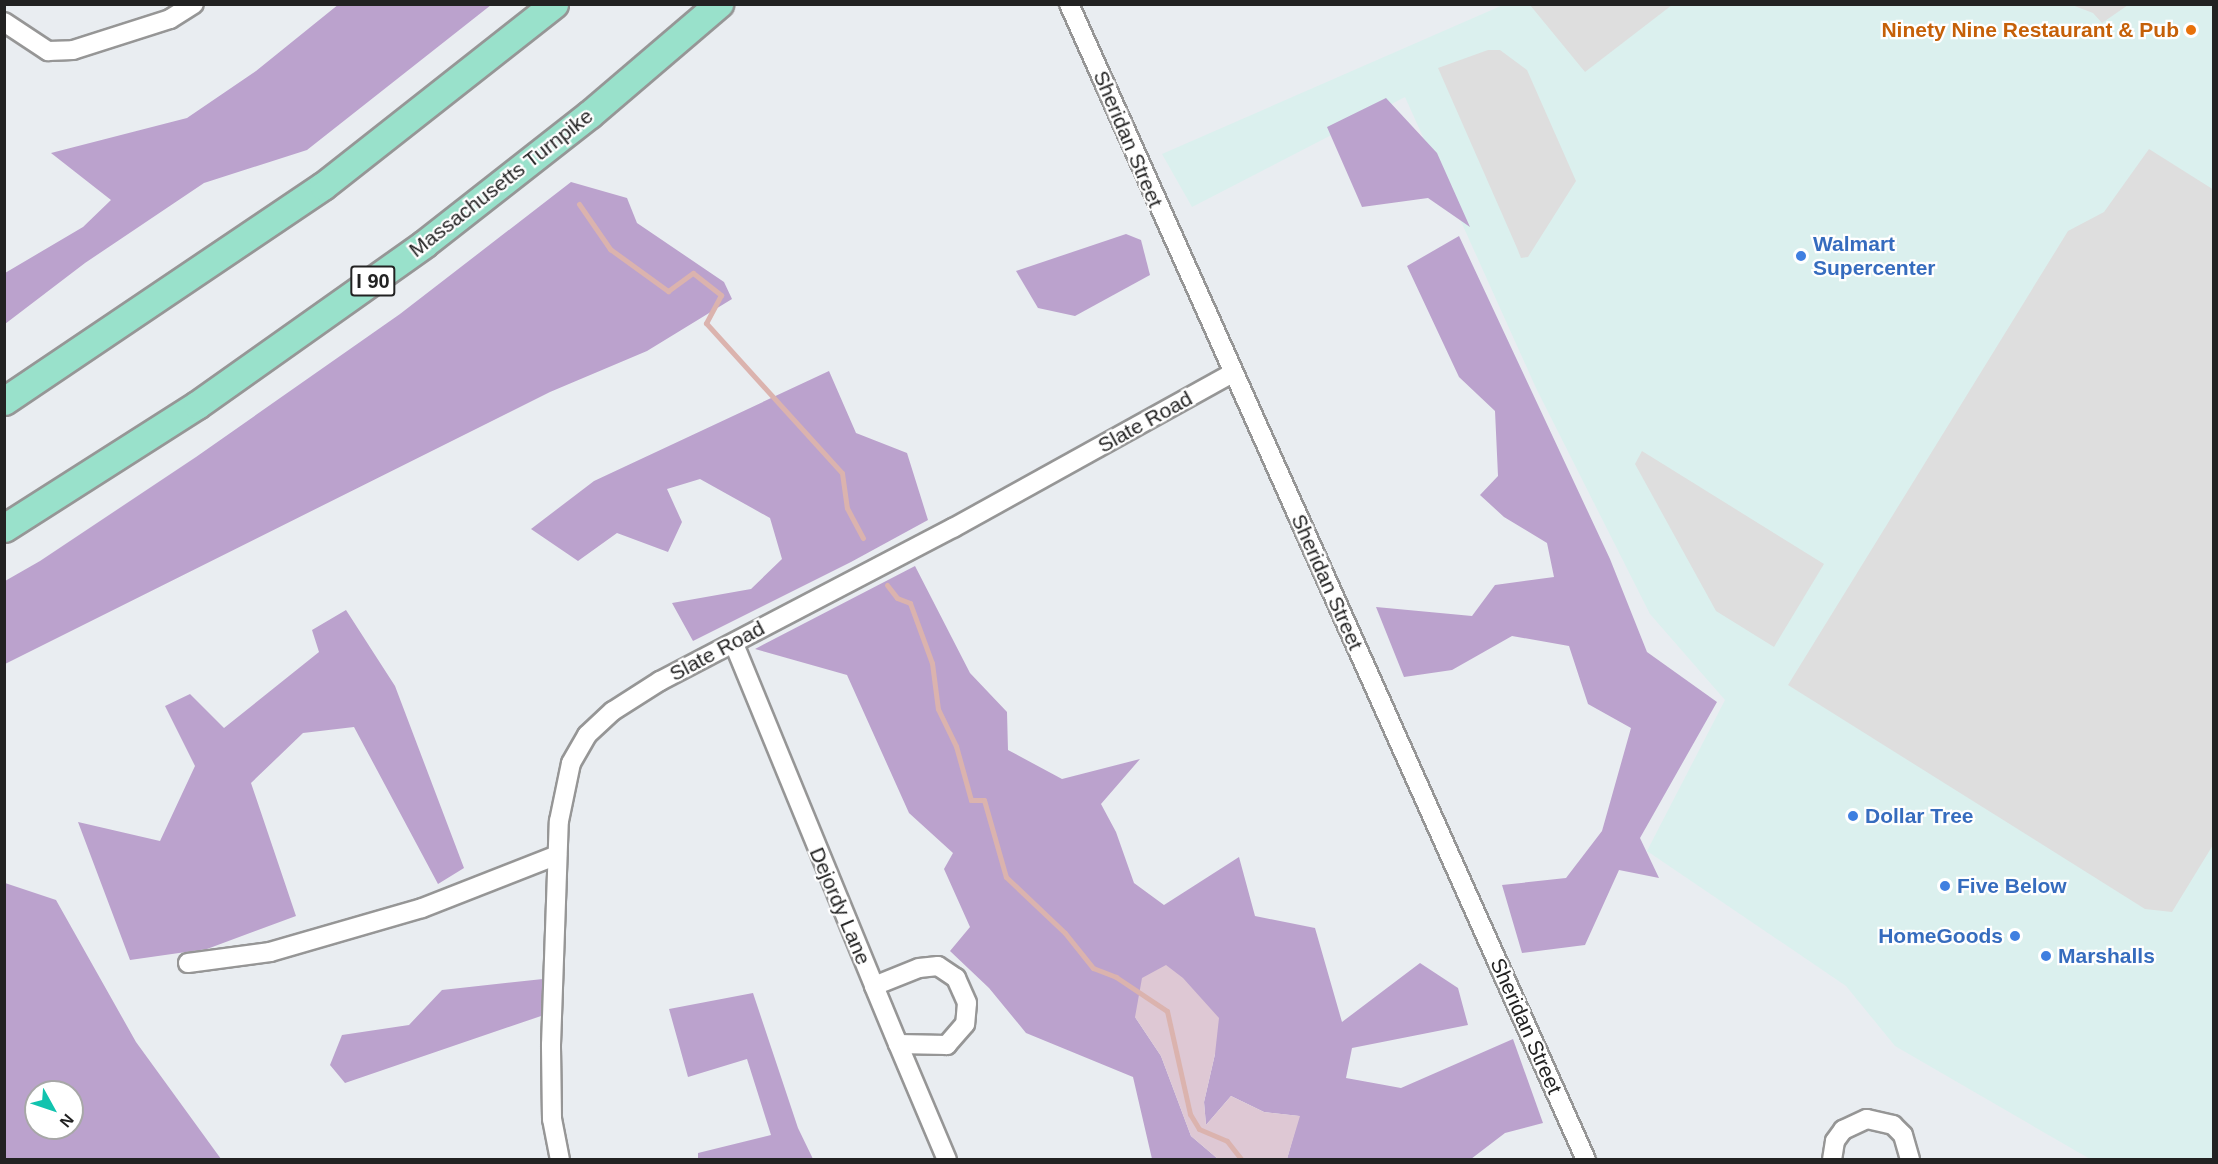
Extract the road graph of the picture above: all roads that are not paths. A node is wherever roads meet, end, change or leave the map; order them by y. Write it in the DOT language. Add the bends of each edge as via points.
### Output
graph roads {
  1 [pos="194,4"];
  2 [pos="554,4"];
  3 [pos="719,4"];
  4 [pos="1069,4"];
  5 [pos="4,22"];
  6 [pos="1233,373"];
  7 [pos="4,401"];
  8 [pos="4,528"];
  9 [pos="734,644"];
  10 [pos="557,855"];
  11 [pos="188,963"];
  12 [pos="874,986"];
  13 [pos="898,1044"];
  14 [pos="560,1160"];
  15 [pos="947,1160"];
  16 [pos="1586,1160"];
  17 [pos="1832,1160"];
  18 [pos="1910,1160"];
  1 -- 5 [label="street" via="150,26 73,50 48,51"];
  2 -- 7 [label="highway" via="323,186"];
  3 -- 8 [label="highway, Massachusetts Turnpike / I 90" via="590,114 424,244 197,405"];
  4 -- 6 [label="street, Sheridan Street"];
  6 -- 9 [label="street, Slate Road"];
  6 -- 16 [label="street, Sheridan Street"];
  9 -- 10 [label="street, Slate Road" via="660,681 613,711 587,735 571,763 559,821"];
  9 -- 12 [label="street, Dejordy Lane"];
  10 -- 11 [label="street" via="422,908 270,952"];
  10 -- 14 [label="street, Slate Road" via="551,1045 552,1119"];
  12 -- 13 [label="street"];
  12 -- 13 [label="street, Dejordy Lane" via="919,968 938,966 956,978 967,1003 966,1024 946,1045"];
  13 -- 15 [label="street"];
  17 -- 18 [label="street" via="1835,1141 1843,1130 1867,1119 1893,1125 1903,1135"];
}
